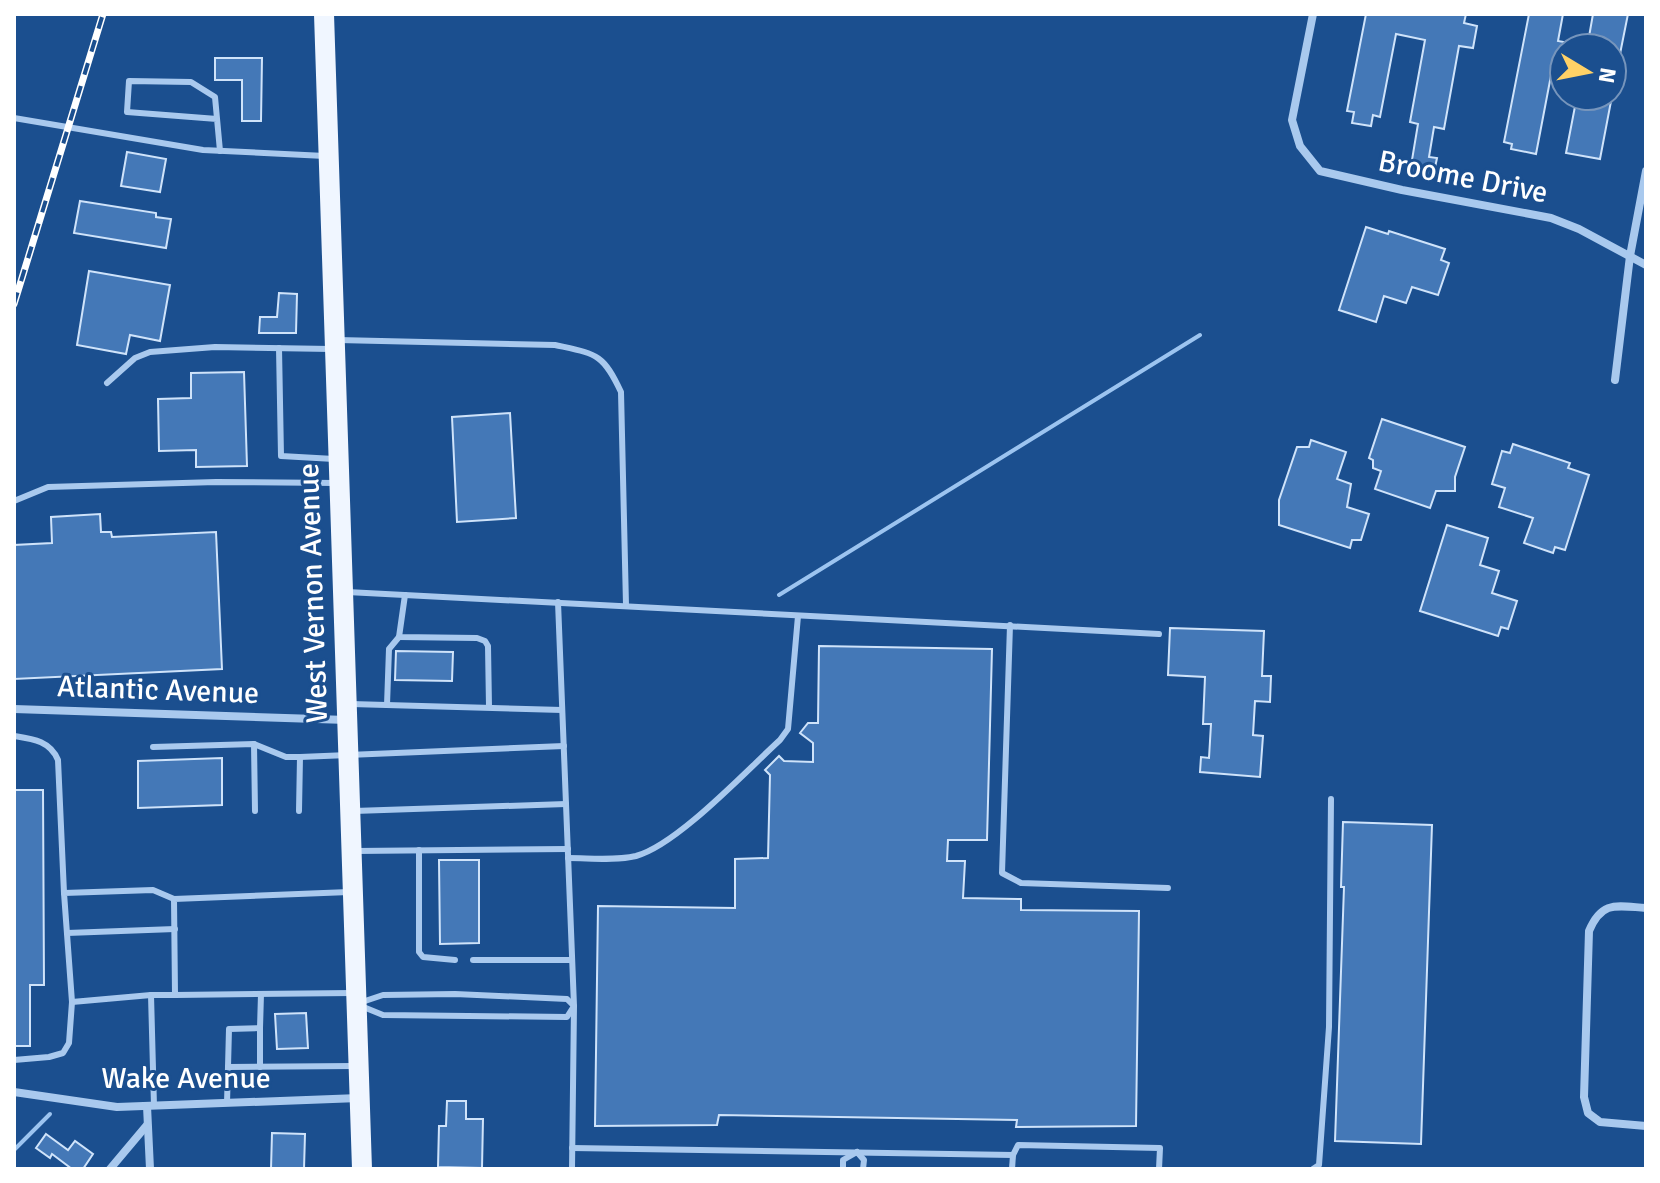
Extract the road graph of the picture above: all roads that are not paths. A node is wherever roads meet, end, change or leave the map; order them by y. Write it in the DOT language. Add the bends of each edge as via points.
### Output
graph roads {
  1 [pos="324,14"];
  2 [pos="1313,14"];
  3 [pos="14,118"];
  4 [pos="217,119"];
  5 [pos="220,151"];
  6 [pos="328,156"];
  7 [pos="1646,171"];
  8 [pos="1630,256"];
  9 [pos="1646,265"];
  10 [pos="335,345"];
  11 [pos="279,348"];
  12 [pos="1615,380"];
  13 [pos="107,383"];
  14 [pos="339,459"];
  15 [pos="340,484"];
  16 [pos="14,501"];
  17 [pos="343,592"];
  18 [pos="405,595"];
  19 [pos="558,602"];
  20 [pos="626,605"];
  21 [pos="798,616"];
  22 [pos="1010,625"];
  23 [pos="1159,634"];
  24 [pos="399,637"];
  25 [pos="387,705"];
  26 [pos="489,707"];
  27 [pos="14,709"];
  28 [pos="562,710"];
  29 [pos="348,712"];
  30 [pos="14,736"];
  31 [pos="254,744"];
  32 [pos="564,746"];
  33 [pos="153,747"];
  34 [pos="349,756"];
  35 [pos="300,757"];
  36 [pos="1331,799"];
  37 [pos="566,804"];
  38 [pos="255,811"];
  39 [pos="299,811"];
  40 [pos="351,811"];
  41 [pos="419,850"];
  42 [pos="352,851"];
  43 [pos="568,854"];
  44 [pos="1168,888"];
  45 [pos="353,892"];
  46 [pos="64,893"];
  47 [pos="174,899"];
  48 [pos="1646,908"];
  49 [pos="175,929"];
  50 [pos="67,933"];
  51 [pos="455,960"];
  52 [pos="473,960"];
  53 [pos="572,960"];
  54 [pos="261,994"];
  55 [pos="151,995"];
  56 [pos="175,995"];
  57 [pos="356,999"];
  58 [pos="72,1002"];
  59 [pos="574,1006"];
  60 [pos="260,1028"];
  61 [pos="14,1060"];
  62 [pos="358,1066"];
  63 [pos="228,1067"];
  64 [pos="260,1067"];
  65 [pos="14,1092"];
  66 [pos="359,1098"];
  67 [pos="227,1103"];
  68 [pos="151,1106"];
  69 [pos="148,1124"];
  70 [pos="1646,1126"];
  71 [pos="572,1148"];
  72 [pos="857,1152"];
  73 [pos="1013,1155"];
  74 [pos="110,1169"];
  75 [pos="150,1169"];
  76 [pos="362,1169"];
  77 [pos="572,1169"];
  78 [pos="843,1169"];
  79 [pos="863,1169"];
  80 [pos="1012,1169"];
  81 [pos="1159,1169"];
  82 [pos="1313,1169"];
  1 -- 6 [label="main road, West Vernon Avenue"];
  2 -- 8 [label="street, Broome Drive" via="1292,120 1300,146 1320,171 1551,218"];
  3 -- 5 [label="lane"];
  4 -- 4 [label="lane" via="215,97 191,82 129,81 127,112"];
  4 -- 5 [label="lane"];
  5 -- 6 [label="lane"];
  6 -- 10 [label="main road, West Vernon Avenue"];
  7 -- 8 [label="street"];
  8 -- 9 [label="street, Broome Drive"];
  8 -- 12 [label="street"];
  10 -- 11 [label="lane"];
  10 -- 14 [label="main road, West Vernon Avenue"];
  10 -- 20 [label="lane" via="555,345 588,352 609,365 621,392"];
  11 -- 13 [label="lane" via="150,352"];
  11 -- 14 [label="lane" via="281,456"];
  14 -- 15 [label="main road, West Vernon Avenue"];
  15 -- 16 [label="lane" via="48,487"];
  15 -- 17 [label="main road, West Vernon Avenue"];
  17 -- 18 [label="lane"];
  17 -- 29 [label="main road, West Vernon Avenue"];
  18 -- 19 [label="lane"];
  18 -- 24 [label="lane"];
  19 -- 20 [label="lane"];
  19 -- 28 [label="lane"];
  20 -- 21 [label="lane"];
  21 -- 22 [label="lane"];
  21 -- 43 [label="lane" via="788,729 780,740 673,837 649,851 623,857"];
  22 -- 23 [label="lane"];
  22 -- 44 [label="lane" via="1002,873 1021,883"];
  24 -- 25 [label="lane" via="389,649"];
  24 -- 26 [label="lane" via="485,641"];
  25 -- 26 [label="lane"];
  25 -- 29 [label="lane"];
  26 -- 28 [label="lane"];
  27 -- 29 [label="street, Atlantic Avenue"];
  28 -- 32 [label="lane"];
  29 -- 34 [label="main road, West Vernon Avenue"];
  30 -- 46 [label="lane" via="53,748 58,760"];
  31 -- 33 [label="lane"];
  31 -- 35 [label="lane"];
  31 -- 38 [label="lane"];
  32 -- 34 [label="lane"];
  32 -- 37 [label="lane"];
  34 -- 35 [label="lane"];
  34 -- 40 [label="main road, West Vernon Avenue"];
  35 -- 39 [label="lane"];
  36 -- 82 [label="lane" via="1329,1027 1319,1165"];
  37 -- 40 [label="lane"];
  37 -- 43 [label="lane"];
  40 -- 42 [label="main road, West Vernon Avenue"];
  41 -- 42 [label="lane"];
  41 -- 43 [label="lane"];
  41 -- 51 [label="lane" via="419,952 430,959"];
  42 -- 45 [label="main road, West Vernon Avenue"];
  43 -- 53 [label="lane"];
  45 -- 47 [label="lane"];
  45 -- 57 [label="main road, West Vernon Avenue"];
  46 -- 47 [label="lane" via="153,890"];
  46 -- 50 [label="lane"];
  47 -- 49 [label="lane"];
  48 -- 70 [label="street" via="1605,908 1589,931 1584,1097 1588,1113 1600,1122"];
  49 -- 50 [label="lane"];
  49 -- 56 [label="lane"];
  50 -- 58 [label="lane"];
  52 -- 53 [label="lane"];
  53 -- 59 [label="lane"];
  54 -- 56 [label="lane"];
  54 -- 57 [label="lane"];
  54 -- 60 [label="lane"];
  55 -- 56 [label="lane"];
  55 -- 58 [label="lane"];
  55 -- 68 [label="lane"];
  57 -- 59 [label="lane" via="455,994 567,999"];
  57 -- 59 [label="lane" via="383,1015 567,1017"];
  57 -- 62 [label="main road, West Vernon Avenue"];
  58 -- 61 [label="lane" via="69,1043 63,1053"];
  59 -- 71 [label="lane"];
  60 -- 63 [label="lane" via="229,1029"];
  60 -- 64 [label="lane"];
  62 -- 64 [label="lane"];
  62 -- 66 [label="main road, West Vernon Avenue"];
  63 -- 64 [label="lane"];
  63 -- 67 [label="lane"];
  65 -- 68 [label="street, Wake Avenue" via="117,1107"];
  66 -- 67 [label="street, Wake Avenue"];
  66 -- 76 [label="main road, West Vernon Avenue"];
  67 -- 68 [label="street, Wake Avenue"];
  68 -- 69 [label="street"];
  69 -- 74 [label="street"];
  69 -- 75 [label="street"];
  71 -- 72 [label="lane"];
  71 -- 77 [label="lane"];
  72 -- 73 [label="lane"];
  72 -- 78 [label="lane" via="843,1160"];
  72 -- 79 [label="lane"];
  73 -- 80 [label="lane"];
  73 -- 81 [label="lane" via="1018,1145 1160,1148"];
}
